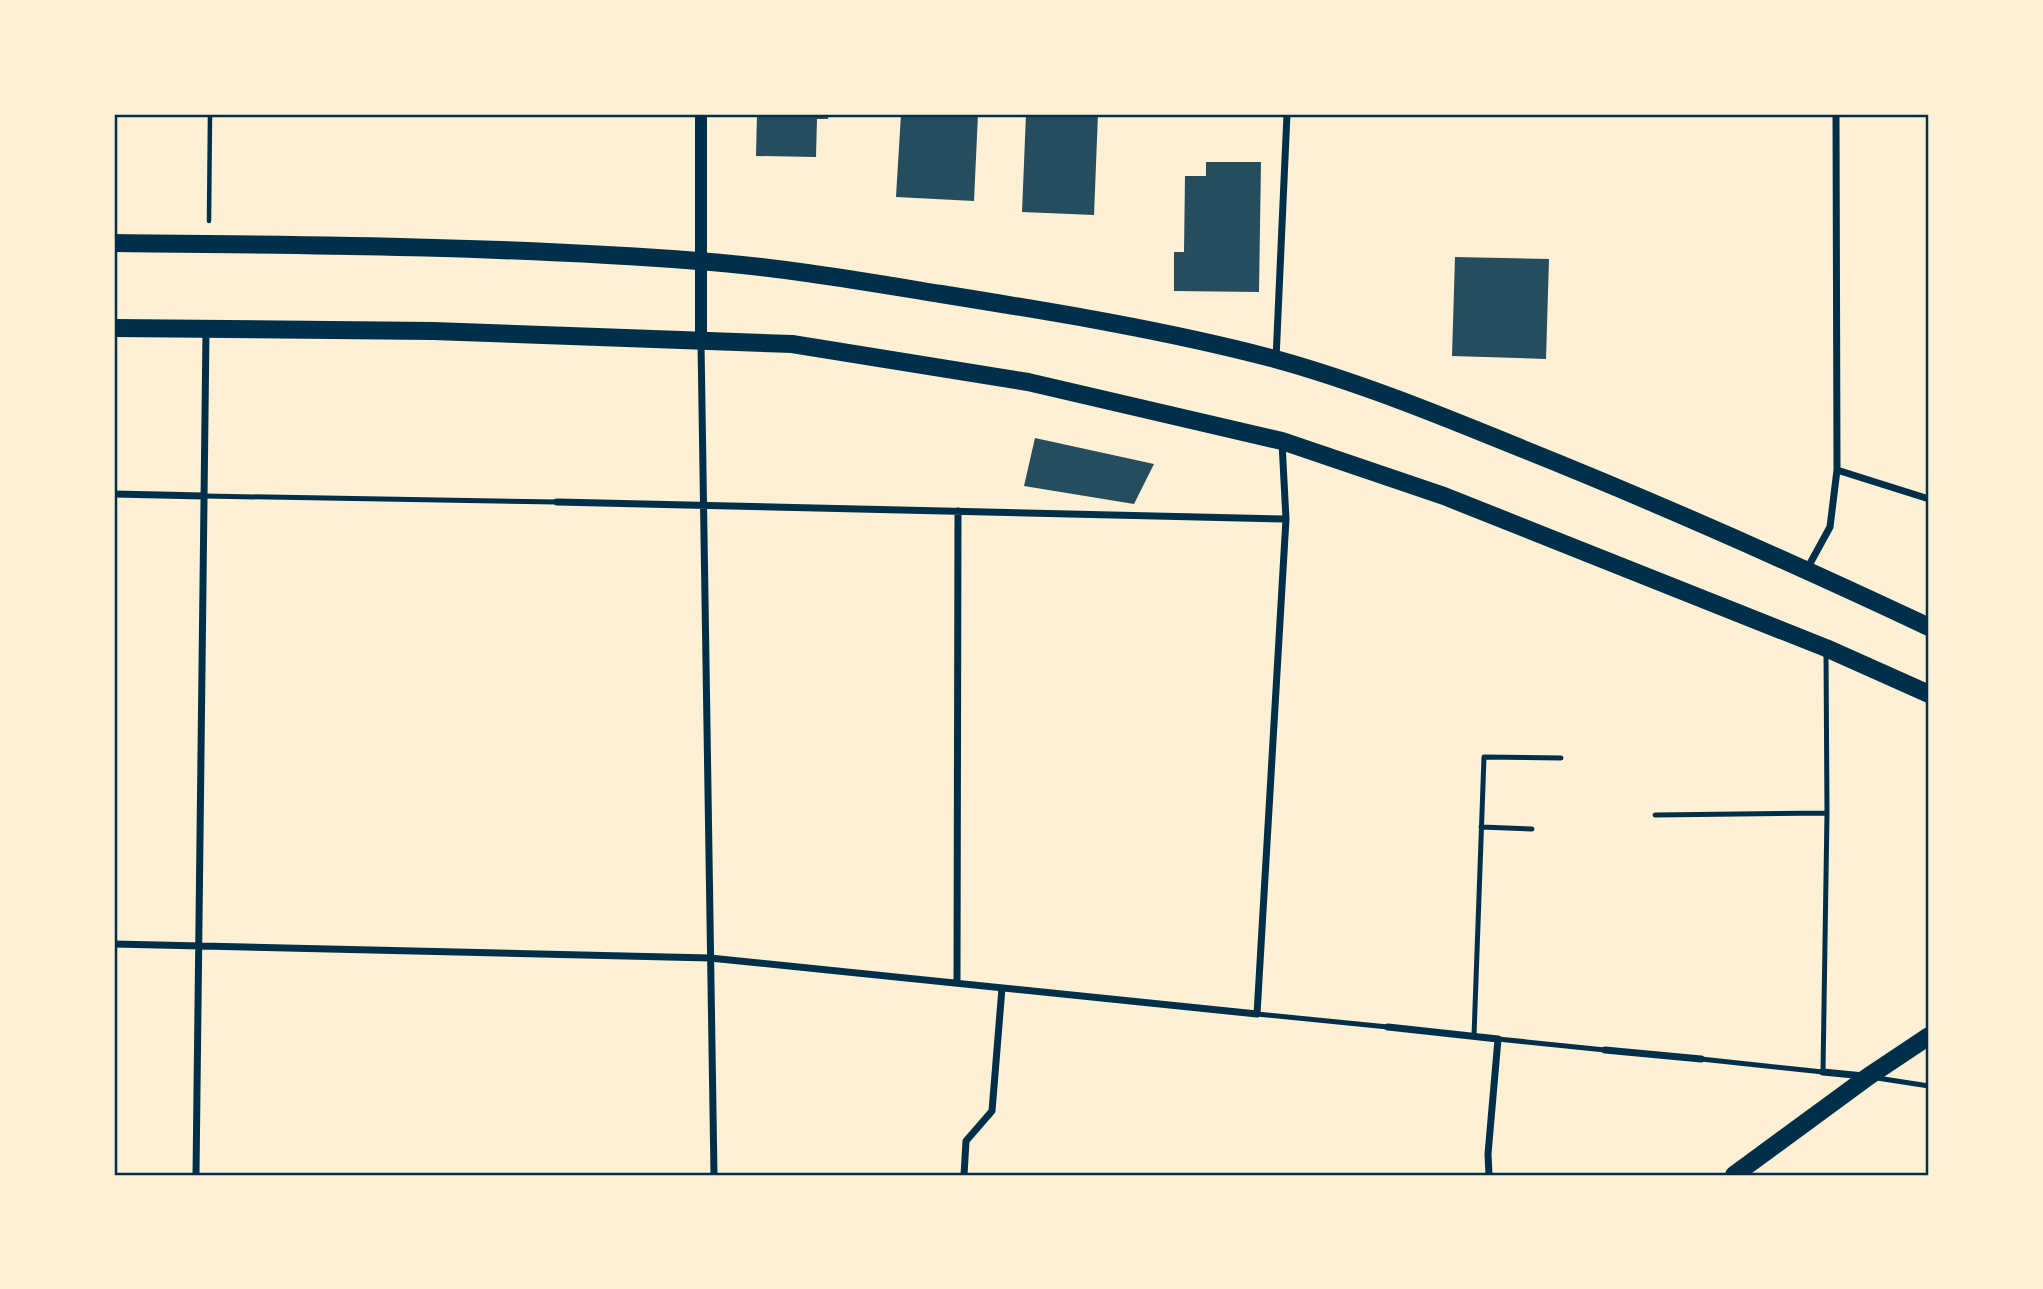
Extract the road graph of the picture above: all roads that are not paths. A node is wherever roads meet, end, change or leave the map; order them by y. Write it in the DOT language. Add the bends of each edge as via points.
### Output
graph roads {
  1 [pos="701,114"];
  2 [pos="1287,114"];
  3 [pos="1836,114"];
  4 [pos="114,243"];
  5 [pos="701,261"];
  6 [pos="114,328"];
  7 [pos="206,330"];
  8 [pos="701,341"];
  9 [pos="1276,360"];
  10 [pos="1282,441"];
  11 [pos="1837,470"];
  12 [pos="114,494"];
  13 [pos="204,496"];
  14 [pos="1929,499"];
  15 [pos="557,502"];
  16 [pos="703,505"];
  17 [pos="958,511"];
  18 [pos="1286,519"];
  19 [pos="1806,569"];
  20 [pos="1929,627"];
  21 [pos="1826,649"];
  22 [pos="1929,694"];
  23 [pos="1561,758"];
  24 [pos="1827,813"];
  25 [pos="1655,815"];
  26 [pos="1481,827"];
  27 [pos="1532,829"];
  28 [pos="114,944"];
  29 [pos="198,945"];
  30 [pos="710,958"];
  31 [pos="957,983"];
  32 [pos="1002,988"];
  33 [pos="1257,1014"];
  34 [pos="1388,1027"];
  35 [pos="1474,1036"];
  36 [pos="1929,1036"];
  37 [pos="1498,1039"];
  38 [pos="1605,1050"];
  39 [pos="1701,1059"];
  40 [pos="1823,1072"];
  41 [pos="1869,1076"];
  42 [pos="1929,1086"];
  43 [pos="196,1175"];
  44 [pos="714,1175"];
  45 [pos="964,1175"];
  46 [pos="1489,1175"];
  47 [pos="1734,1175"];
  1 -- 5 [label="street"];
  2 -- 9 [label="street"];
  3 -- 11 [label="street"];
  4 -- 5 [label="main road" via="458,247"];
  5 -- 8 [label="street"];
  5 -- 9 [label="main road" via="1092,318"];
  6 -- 7 [label="main road"];
  7 -- 8 [label="main road" via="433,331"];
  7 -- 13 [label="street"];
  8 -- 10 [label="main road" via="792,344 1015,380"];
  8 -- 16 [label="street"];
  9 -- 19 [label="main road" via="1453,421"];
  10 -- 18 [label="street"];
  10 -- 21 [label="main road" via="1444,496"];
  11 -- 14 [label="street"];
  11 -- 19 [label="street" via="1830,527"];
  12 -- 13 [label="street"];
  13 -- 15 [label="lane"];
  13 -- 29 [label="street"];
  15 -- 16 [label="street"];
  16 -- 17 [label="street"];
  16 -- 30 [label="street"];
  17 -- 18 [label="street"];
  17 -- 31 [label="street"];
  18 -- 33 [label="street"];
  19 -- 20 [label="main road"];
  21 -- 22 [label="main road"];
  21 -- 24 [label="lane"];
  23 -- 26 [label="lane" via="1484,757"];
  24 -- 25 [label="lane"];
  24 -- 40 [label="lane"];
  26 -- 27 [label="lane"];
  26 -- 35 [label="lane"];
  28 -- 29 [label="street"];
  29 -- 30 [label="street"];
  29 -- 43 [label="street"];
  30 -- 31 [label="street"];
  30 -- 44 [label="street"];
  31 -- 32 [label="street"];
  32 -- 33 [label="street"];
  32 -- 45 [label="street" via="992,1111 966,1142"];
  33 -- 34 [label="lane"];
  34 -- 35 [label="street"];
  35 -- 37 [label="street"];
  36 -- 41 [label="main road"];
  37 -- 38 [label="lane"];
  37 -- 46 [label="street"];
  38 -- 39 [label="street"];
  39 -- 40 [label="lane"];
  40 -- 41 [label="street"];
  41 -- 42 [label="lane"];
  41 -- 47 [label="main road"];
}
